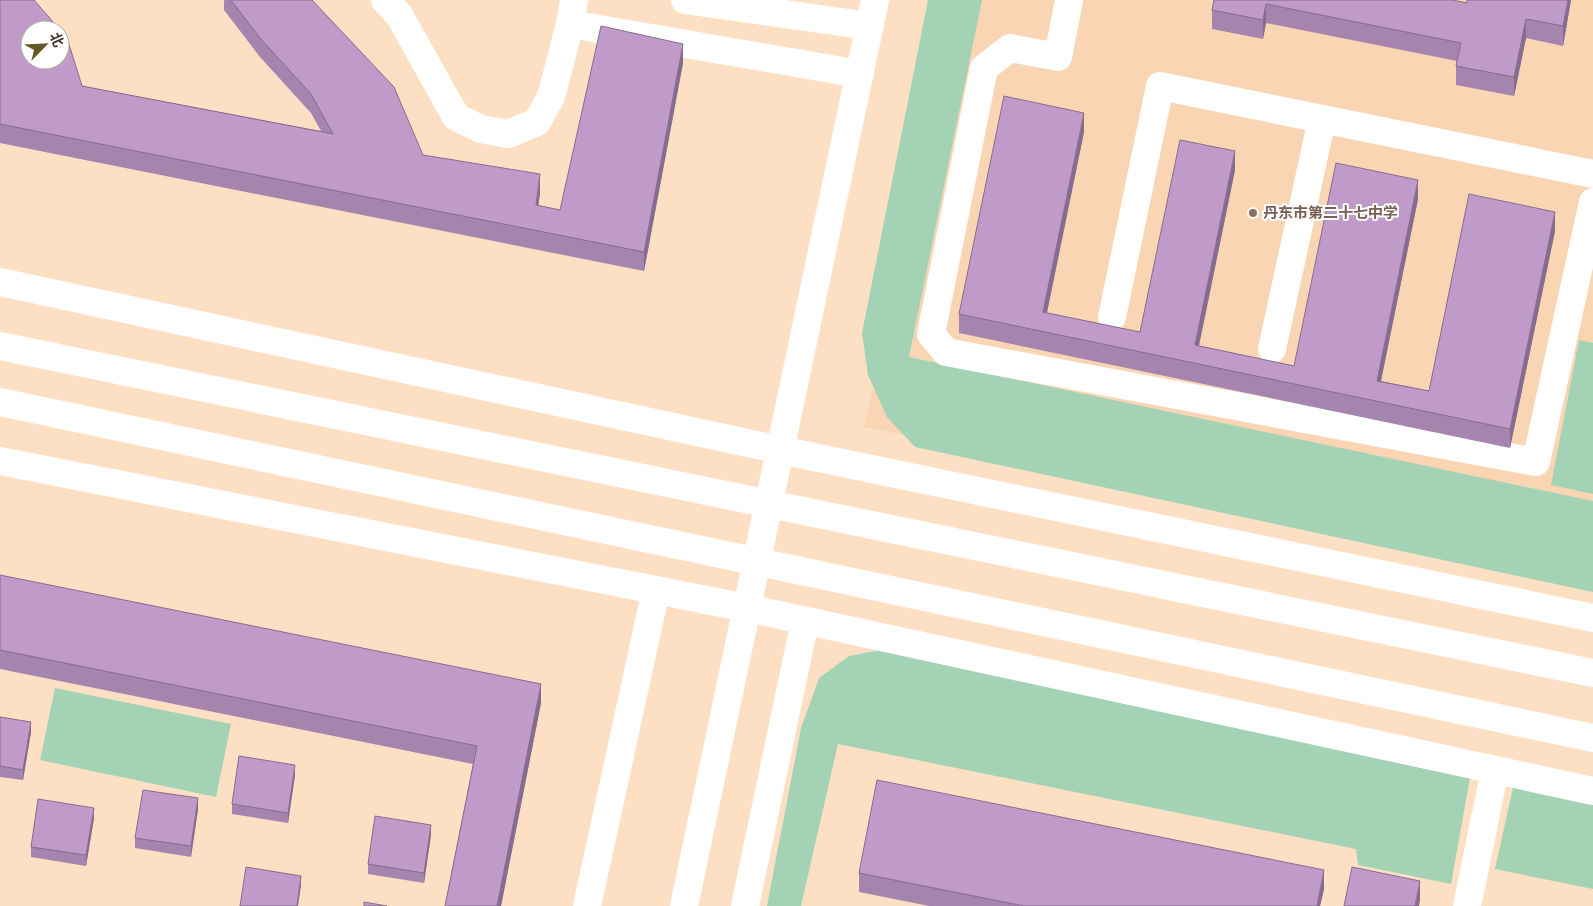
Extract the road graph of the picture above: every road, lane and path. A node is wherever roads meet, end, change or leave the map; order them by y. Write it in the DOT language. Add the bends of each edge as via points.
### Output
graph roads {
  1 [pos="385,0"];
  2 [pos="685,0"];
  3 [pos="1069,0"];
  4 [pos="572,12"];
  5 [pos="873,13"];
  6 [pos="860,74"];
  7 [pos="1322,119"];
  8 [pos="1593,174"];
  9 [pos="1593,202"];
  10 [pos="0,282"];
  11 [pos="1112,317"];
  12 [pos="0,346"];
  13 [pos="1272,349"];
  14 [pos="0,402"];
  15 [pos="780,450"];
  16 [pos="0,461"];
  17 [pos="769,505"];
  18 [pos="757,562"];
  19 [pos="656,590"];
  20 [pos="747,608"];
  21 [pos="1593,618"];
  22 [pos="805,621"];
  23 [pos="1593,673"];
  24 [pos="1593,738"];
  25 [pos="1495,770"];
  26 [pos="1593,791"];
  27 [pos="587,906"];
  28 [pos="684,906"];
  29 [pos="745,906"];
  30 [pos="1467,906"];
  1 -- 4 [label="street" via="399,15 456,117 482,129 508,134 537,122 551,98"];
  2 -- 5 [label="street"];
  3 -- 9 [label="street" via="1058,57 1010,48 984,68 931,334 946,352 1536,462"];
  4 -- 6 [label="street"];
  5 -- 6 [label="street"];
  6 -- 15 [label="street"];
  7 -- 8 [label="street"];
  7 -- 11 [label="street" via="1160,86"];
  7 -- 13 [label="street"];
  10 -- 15 [label="street"];
  12 -- 17 [label="street"];
  14 -- 18 [label="street"];
  15 -- 17 [label="street"];
  15 -- 21 [label="street"];
  16 -- 19 [label="street"];
  17 -- 18 [label="street"];
  17 -- 23 [label="street"];
  18 -- 20 [label="street"];
  18 -- 24 [label="street"];
  19 -- 20 [label="street"];
  19 -- 27 [label="street"];
  20 -- 22 [label="street"];
  20 -- 28 [label="street"];
  22 -- 25 [label="street"];
  22 -- 29 [label="street"];
  25 -- 26 [label="street"];
  25 -- 30 [label="street"];
}
